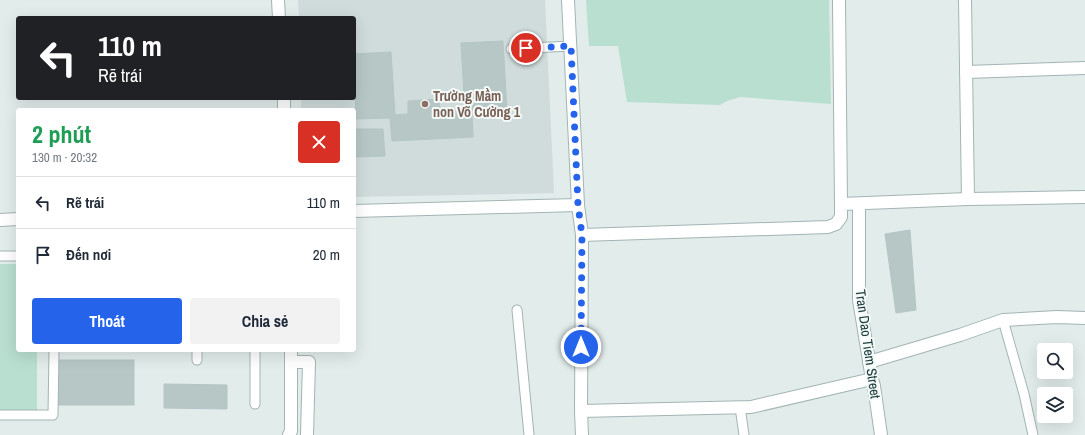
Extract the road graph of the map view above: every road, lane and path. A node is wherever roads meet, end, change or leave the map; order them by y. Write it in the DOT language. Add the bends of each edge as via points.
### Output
graph roads {
  1 [pos="278,0"];
  2 [pos="568,0"];
  3 [pos="839,0"];
  4 [pos="965,0"];
  5 [pos="279,16"];
  6 [pos="571,46"];
  7 [pos="510,49"];
  8 [pos="1085,68"];
  9 [pos="966,72"];
  10 [pos="1085,197"];
  11 [pos="968,199"];
  12 [pos="841,204"];
  13 [pos="859,204"];
  14 [pos="578,205"];
  15 [pos="356,211"];
  16 [pos="16,219"];
  17 [pos="0,220"];
  18 [pos="582,235"];
  19 [pos="0,256"];
  20 [pos="16,256"];
  21 [pos="517,310"];
  22 [pos="1085,318"];
  23 [pos="1003,320"];
  24 [pos="54,352"];
  25 [pos="197,352"];
  26 [pos="255,352"];
  27 [pos="291,356"];
  28 [pos="197,360"];
  29 [pos="869,362"];
  30 [pos="872,379"];
  31 [pos="255,404"];
  32 [pos="740,407"];
  33 [pos="581,411"];
  34 [pos="0,415"];
  35 [pos="289,435"];
  36 [pos="307,435"];
  37 [pos="529,435"];
  38 [pos="582,435"];
  39 [pos="744,435"];
  40 [pos="881,435"];
  41 [pos="1033,435"];
  1 -- 5 [label="street"];
  2 -- 6 [label="street"];
  3 -- 12 [label="street"];
  4 -- 9 [label="street"];
  6 -- 7 [label="lane"];
  6 -- 14 [label="street"];
  8 -- 9 [label="street"];
  9 -- 11 [label="street"];
  10 -- 11 [label="street"];
  11 -- 13 [label="street"];
  12 -- 13 [label="street"];
  12 -- 18 [label="street" via="841,217 836,224 828,227"];
  13 -- 29 [label="street, Tran Dao Tiem Street" via="859,300"];
  14 -- 15 [label="street"];
  14 -- 18 [label="street"];
  16 -- 17 [label="street"];
  18 -- 33 [label="street"];
  19 -- 20 [label="lane"];
  21 -- 37 [label="lane"];
  22 -- 23 [label="street"];
  23 -- 29 [label="street"];
  23 -- 41 [label="lane"];
  24 -- 34 [label="lane" via="53,415"];
  25 -- 28 [label="lane"];
  26 -- 31 [label="lane"];
  27 -- 35 [label="street" via="292,431"];
  27 -- 36 [label="street" via="309,362"];
  29 -- 30 [label="street, Tran Dao Tiem Street"];
  30 -- 32 [label="street" via="751,407"];
  30 -- 40 [label="street, Tran Dao Tiem Street"];
  32 -- 33 [label="street"];
  32 -- 39 [label="lane"];
  33 -- 38 [label="street"];
}
